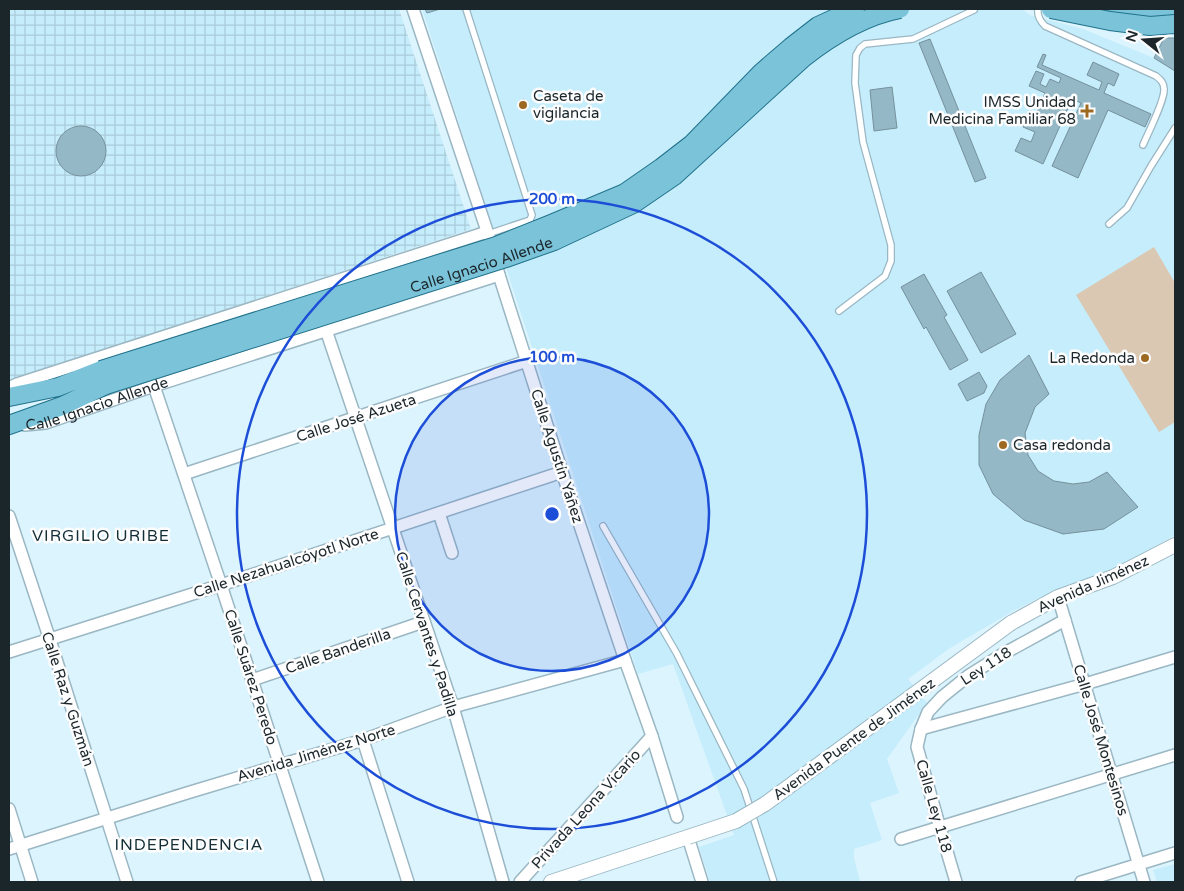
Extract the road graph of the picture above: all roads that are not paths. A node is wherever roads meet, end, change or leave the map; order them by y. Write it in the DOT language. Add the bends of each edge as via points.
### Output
graph roads {
  1 [pos="412,9"];
  2 [pos="466,9"];
  3 [pos="855,9"];
  4 [pos="900,9"];
  5 [pos="973,9"];
  6 [pos="1038,9"];
  7 [pos="1051,9"];
  8 [pos="1117,9"];
  9 [pos="1175,10"];
  10 [pos="1175,24"];
  11 [pos="1175,30"];
  12 [pos="1175,128"];
  13 [pos="1143,145"];
  14 [pos="1109,224"];
  15 [pos="487,233"];
  16 [pos="499,275"];
  17 [pos="839,311"];
  18 [pos="326,330"];
  19 [pos="527,361"];
  20 [pos="104,378"];
  21 [pos="154,386"];
  22 [pos="9,388"];
  23 [pos="9,396"];
  24 [pos="355,418"];
  25 [pos="9,426"];
  26 [pos="562,472"];
  27 [pos="184,474"];
  28 [pos="439,513"];
  29 [pos="9,516"];
  30 [pos="604,526"];
  31 [pos="392,529"];
  32 [pos="1175,545"];
  33 [pos="452,554"];
  34 [pos="221,585"];
  35 [pos="1058,597"];
  36 [pos="1065,620"];
  37 [pos="423,622"];
  38 [pos="1011,623"];
  39 [pos="50,640"];
  40 [pos="9,652"];
  41 [pos="1175,657"];
  42 [pos="625,660"];
  43 [pos="252,680"];
  44 [pos="1084,684"];
  45 [pos="453,707"];
  46 [pos="921,729"];
  47 [pos="652,736"];
  48 [pos="363,740"];
  49 [pos="1175,756"];
  50 [pos="279,765"];
  51 [pos="1112,775"];
  52 [pos="9,809"];
  53 [pos="677,817"];
  54 [pos="106,818"];
  55 [pos="940,828"];
  56 [pos="688,837"];
  57 [pos="901,839"];
  58 [pos="20,844"];
  59 [pos="9,848"];
  60 [pos="1175,854"];
  61 [pos="1139,864"];
  62 [pos="32,882"];
  63 [pos="127,882"];
  64 [pos="318,882"];
  65 [pos="408,882"];
  66 [pos="503,882"];
  67 [pos="520,882"];
  68 [pos="551,882"];
  69 [pos="702,882"];
  70 [pos="774,882"];
  71 [pos="956,882"];
  72 [pos="1081,882"];
  73 [pos="1144,882"];
  1 -- 15 [label="street, Calle Agustín Yáñez"];
  2 -- 15 [label="lane" via="532,215 530,220"];
  3 -- 20 [label="main road, Calle Ignacio Allende, bridge" via="818,26 791,47 692,144 625,193 496,246"];
  4 -- 20 [label="main road, Calle Ignacio Allende, bridge" via="855,24 823,42 674,176 633,204 608,216 554,241 506,258"];
  5 -- 17 [label="lane" via="912,39 866,44 856,55 854,83 863,142 892,245 891,261 885,276"];
  6 -- 13 [label="lane" via="1040,21 1045,26 1162,81 1164,97"];
  7 -- 10 [label="main road, bridge" via="1150,26"];
  7 -- 11 [label="main road" via="1098,23"];
  8 -- 9 [label="main road"];
  12 -- 14 [label="lane" via="1127,208"];
  15 -- 16 [label="street, Calle Agustín Yáñez"];
  15 -- 22 [label="street, Calle Ignacio Allende"];
  16 -- 18 [label="street, Calle Ignacio Allende"];
  16 -- 19 [label="street, Calle Agustín Yáñez"];
  18 -- 21 [label="street, Calle Ignacio Allende"];
  18 -- 24 [label="street, Calle Cervantes y Padilla"];
  19 -- 24 [label="street, Calle José Azueta"];
  19 -- 26 [label="street, Calle Agustín Yáñez"];
  20 -- 23 [label="main road, Calle Ignacio Allende"];
  20 -- 25 [label="main road, Calle Ignacio Allende" via="62,406"];
  21 -- 25 [label="street, Calle Ignacio Allende" via="46,422"];
  21 -- 27 [label="street, Calle Suárez Peredo"];
  24 -- 27 [label="street, Calle José Azueta"];
  24 -- 31 [label="street, Calle Cervantes y Padilla"];
  26 -- 28 [label="street, Calle Nezahualcóyotl Norte"];
  26 -- 42 [label="street, Calle Agustín Yáñez"];
  27 -- 34 [label="street, Calle Suárez Peredo"];
  28 -- 31 [label="street, Calle Nezahualcóyotl Norte"];
  28 -- 33 [label="street"];
  29 -- 39 [label="street, Calle Raz y Guzmán"];
  30 -- 70 [label="lane" via="677,654 744,789"];
  31 -- 34 [label="street, Calle Nezahualcóyotl Norte"];
  31 -- 37 [label="street, Calle Cervantes y Padilla"];
  32 -- 35 [label="street, Avenida Jiménez" via="1112,577"];
  34 -- 39 [label="street, Calle Nezahualcóyotl Norte"];
  34 -- 43 [label="street, Calle Suárez Peredo"];
  35 -- 36 [label="street, Calle José Montesinos"];
  35 -- 38 [label="street, Avenida Jiménez"];
  36 -- 44 [label="street, Calle José Montesinos"];
  36 -- 46 [label="street, Ley 118" via="968,676 928,712"];
  37 -- 43 [label="street, Calle Banderilla"];
  37 -- 45 [label="street, Calle Cervantes y Padilla"];
  38 -- 56 [label="street, Avenida Puente de Jiménez, bridge" via="765,804 736,821"];
  39 -- 40 [label="street, Calle Nezahualcóyotl Norte"];
  39 -- 54 [label="street, Calle Raz y Guzmán"];
  41 -- 44 [label="street"];
  42 -- 45 [label="street, Avenida Jiménez Norte"];
  42 -- 47 [label="street, Calle Agustín Yáñez"];
  43 -- 50 [label="street, Calle Suárez Peredo"];
  44 -- 46 [label="street"];
  44 -- 51 [label="street, Calle José Montesinos"];
  45 -- 48 [label="street, Avenida Jiménez Norte"];
  45 -- 66 [label="street, Calle Cervantes y Padilla"];
  46 -- 55 [label="street, Calle Ley 118" via="917,747"];
  47 -- 53 [label="street, Calle Agustín Yáñez"];
  47 -- 67 [label="street, Privada Leona Vicario"];
  48 -- 50 [label="street, Avenida Jiménez Norte"];
  48 -- 65 [label="street"];
  49 -- 51 [label="street"];
  50 -- 54 [label="street, Avenida Jiménez Norte"];
  50 -- 64 [label="street, Calle Suárez Peredo"];
  51 -- 55 [label="street"];
  51 -- 61 [label="street, Calle José Montesinos"];
  52 -- 58 [label="street"];
  54 -- 58 [label="street, Avenida Jiménez Norte"];
  54 -- 63 [label="street, Calle Raz y Guzmán"];
  55 -- 57 [label="street"];
  55 -- 71 [label="street, Calle Ley 118"];
  56 -- 68 [label="street, Avenida Puente de Jiménez"];
  56 -- 69 [label="street"];
  58 -- 59 [label="street, Avenida Jiménez Norte"];
  58 -- 62 [label="street"];
  60 -- 61 [label="street"];
  61 -- 72 [label="street"];
  61 -- 73 [label="street, Calle José Montesinos"];
}
